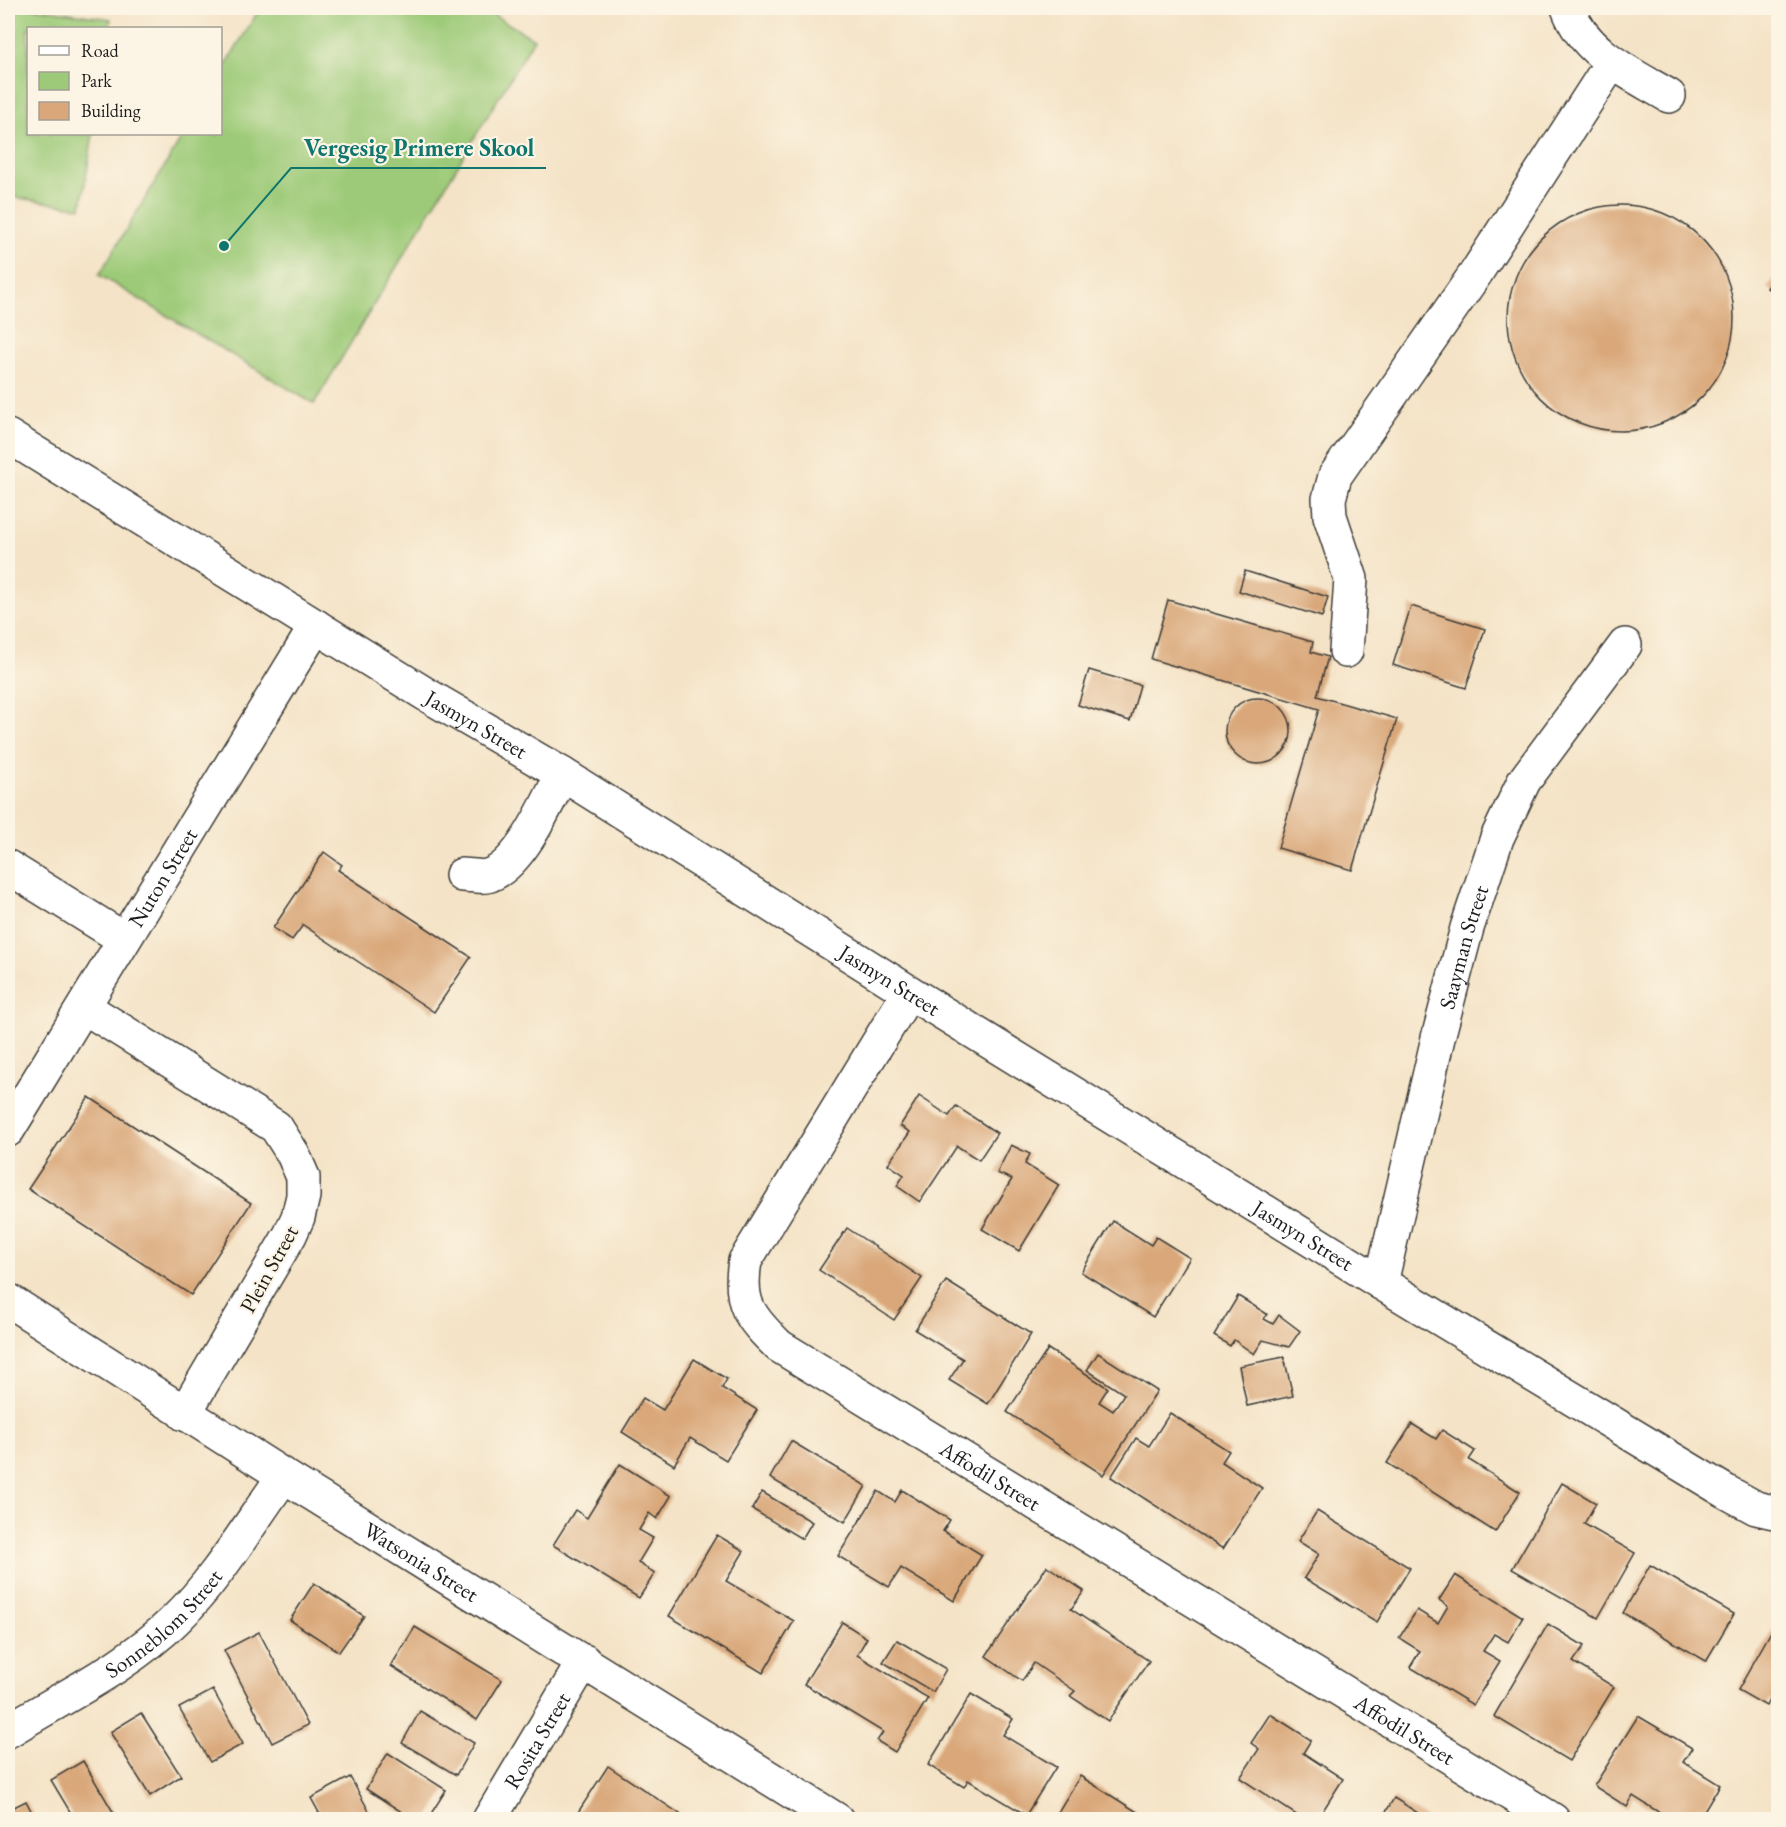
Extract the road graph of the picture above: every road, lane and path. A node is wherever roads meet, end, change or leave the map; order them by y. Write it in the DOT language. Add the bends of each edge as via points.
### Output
graph roads {
  1 [pos="1568,8"];
  2 [pos="1612,62"];
  3 [pos="1669,96"];
  4 [pos="8,436"];
  5 [pos="316,626"];
  6 [pos="1625,645"];
  7 [pos="1346,651"];
  8 [pos="562,774"];
  9 [pos="8,867"];
  10 [pos="462,875"];
  11 [pos="124,939"];
  12 [pos="909,992"];
  13 [pos="84,1007"];
  14 [pos="8,1130"];
  15 [pos="1381,1283"];
  16 [pos="8,1300"];
  17 [pos="184,1414"];
  18 [pos="284,1476"];
  19 [pos="1779,1513"];
  20 [pos="584,1661"];
  21 [pos="8,1731"];
  22 [pos="489,1820"];
  23 [pos="837,1820"];
  24 [pos="1553,1820"];
  1 -- 2 [label="street" via="1579,33"];
  2 -- 3 [label="street"];
  2 -- 7 [label="street" via="1476,273 1335,476 1330,516 1351,579"];
  4 -- 5 [label="street, Jasmyn Street"];
  5 -- 8 [label="street, Jasmyn Street"];
  5 -- 11 [label="street, Nuton Street"];
  6 -- 15 [label="street, Saayman Street" via="1524,781 1497,838 1467,928 1438,1038"];
  8 -- 10 [label="street" via="526,842 509,861 489,876"];
  8 -- 12 [label="street, Jasmyn Street"];
  9 -- 11 [label="street"];
  11 -- 13 [label="street, Nuton Street"];
  12 -- 15 [label="street, Jasmyn Street"];
  12 -- 24 [label="street, Affodil Street" via="746,1261 742,1283 745,1304 757,1324 779,1346"];
  13 -- 14 [label="street, Nuton Street"];
  13 -- 17 [label="street, Plein Street" via="276,1127 303,1177 303,1196 290,1235"];
  15 -- 19 [label="street, Jasmyn Street" via="1725,1491 1756,1508"];
  16 -- 17 [label="street, Watsonia Street"];
  17 -- 18 [label="street, Watsonia Street"];
  18 -- 20 [label="street, Watsonia Street"];
  18 -- 21 [label="street, Sonneblom Street" via="176,1620 136,1653"];
  20 -- 22 [label="street, Rosita Street"];
  20 -- 23 [label="street, Watsonia Street"];
}
